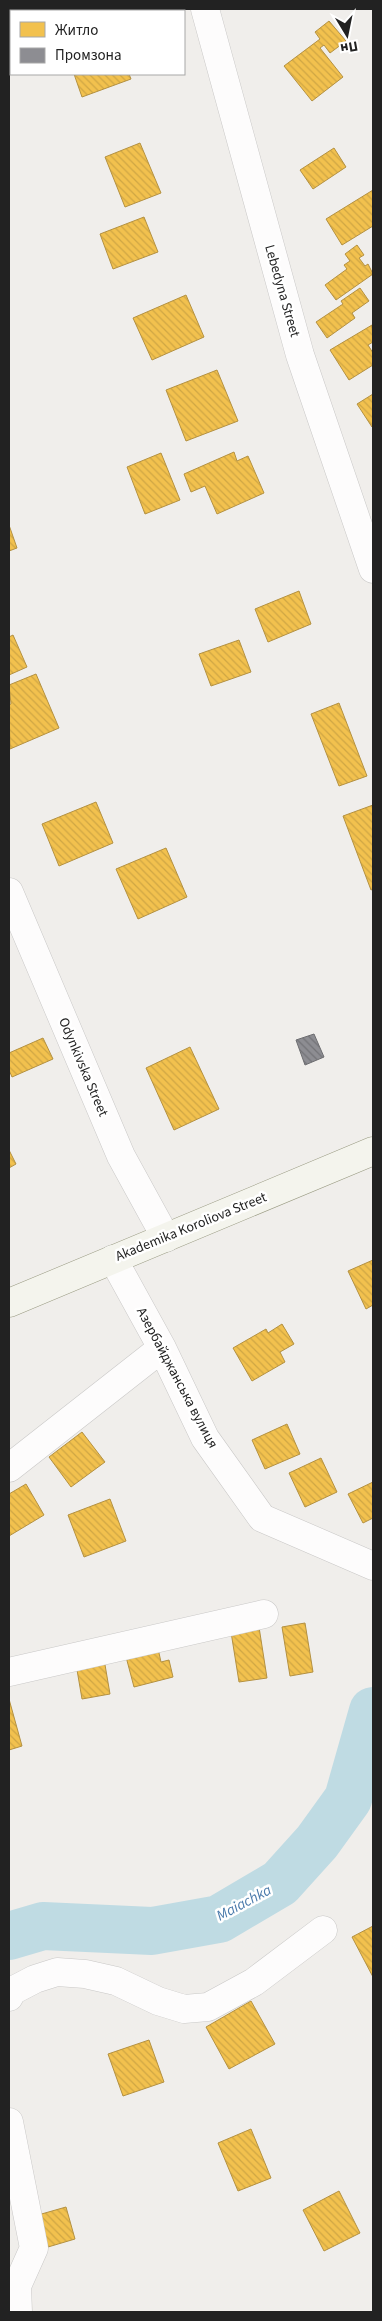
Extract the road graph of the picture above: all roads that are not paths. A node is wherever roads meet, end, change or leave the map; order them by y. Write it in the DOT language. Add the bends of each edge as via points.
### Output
graph roads {
  1 [pos="205,9"];
  2 [pos="373,569"];
  3 [pos="9,892"];
  4 [pos="373,1151"];
  5 [pos="166,1238"];
  6 [pos="113,1259"];
  7 [pos="9,1303"];
  8 [pos="162,1348"];
  9 [pos="9,1468"];
  10 [pos="373,1566"];
  11 [pos="264,1614"];
  12 [pos="9,1672"];
  13 [pos="323,1930"];
  14 [pos="9,1997"];
  15 [pos="9,2122"];
  16 [pos="18,2312"];
  1 -- 2 [label="street, Lebedyna Street" via="300,356"];
  3 -- 5 [label="street, Odynkivska Street" via="121,1156"];
  4 -- 5 [label="main road, Akademika Koroliova Street"];
  5 -- 6 [label="main road, Akademika Koroliova Street"];
  6 -- 7 [label="main road, Akademika Koroliova Street"];
  6 -- 8 [label="street, Азербайджанська вулиця"];
  8 -- 9 [label="street"];
  8 -- 10 [label="street, Азербайджанська вулиця" via="205,1438 262,1518"];
  11 -- 12 [label="street"];
  13 -- 14 [label="street" via="254,1982 208,2007 184,2009 116,1981 57,1972 35,1979"];
  15 -- 16 [label="street" via="34,2248 17,2286"];
}
